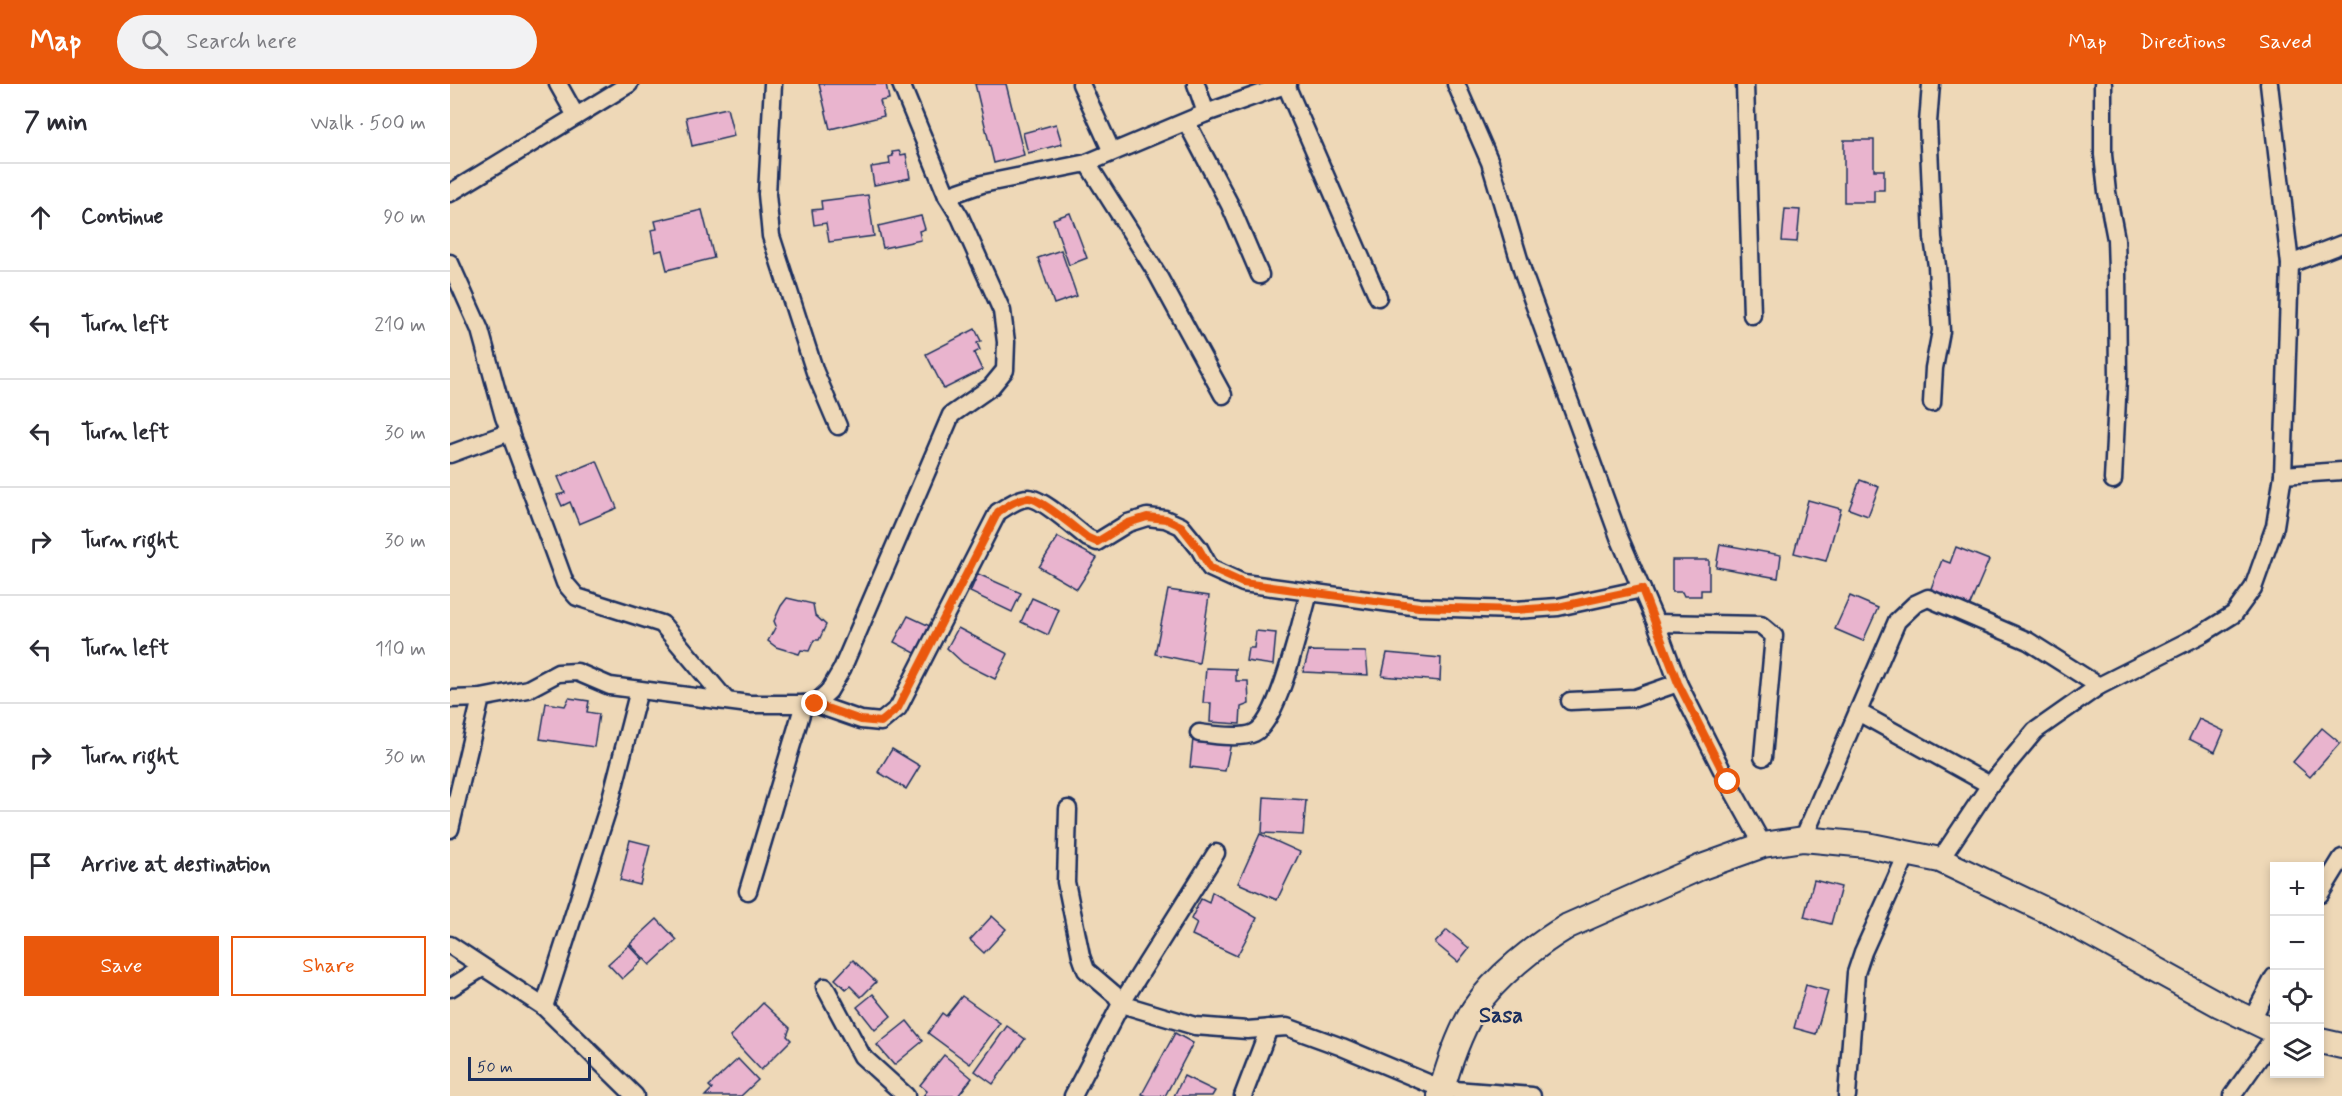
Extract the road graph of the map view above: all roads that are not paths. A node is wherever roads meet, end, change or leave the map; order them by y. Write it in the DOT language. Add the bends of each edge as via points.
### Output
graph roads {
  1 [pos="558,84"];
  2 [pos="629,84"];
  3 [pos="773,84"];
  4 [pos="901,84"];
  5 [pos="1081,84"];
  6 [pos="1196,84"];
  7 [pos="1287,84"];
  8 [pos="1456,84"];
  9 [pos="1745,84"];
  10 [pos="1931,84"];
  11 [pos="2103,84"];
  12 [pos="2269,84"];
  13 [pos="1206,113"];
  14 [pos="576,116"];
  15 [pos="1187,123"];
  16 [pos="1112,152"];
  17 [pos="1087,163"];
  18 [pos="450,193"];
  19 [pos="947,196"];
  20 [pos="2342,244"];
  21 [pos="450,263"];
  22 [pos="2290,264"];
  23 [pos="1260,275"];
  24 [pos="1378,297"];
  25 [pos="1752,315"];
  26 [pos="1223,395"];
  27 [pos="1932,403"];
  28 [pos="838,426"];
  29 [pos="510,432"];
  30 [pos="450,454"];
  31 [pos="2342,471"];
  32 [pos="2283,475"];
  33 [pos="2113,480"];
  34 [pos="1642,589"];
  35 [pos="1309,593"];
  36 [pos="1656,623"];
  37 [pos="1678,683"];
  38 [pos="2099,686"];
  39 [pos="639,690"];
  40 [pos="481,698"];
  41 [pos="450,699"];
  42 [pos="726,700"];
  43 [pos="1570,701"];
  44 [pos="809,704"];
  45 [pos="1858,712"];
  46 [pos="1199,733"];
  47 [pos="1762,757"];
  48 [pos="1990,785"];
  49 [pos="1068,809"];
  50 [pos="450,829"];
  51 [pos="1803,839"];
  52 [pos="1763,844"];
  53 [pos="1908,852"];
  54 [pos="1216,853"];
  55 [pos="2342,858"];
  56 [pos="1940,860"];
  57 [pos="2324,886"];
  58 [pos="748,891"];
  59 [pos="450,945"];
  60 [pos="482,968"];
  61 [pos="2270,985"];
  62 [pos="825,987"];
  63 [pos="450,988"];
  64 [pos="1121,1004"];
  65 [pos="544,1007"];
  66 [pos="2251,1021"];
  67 [pos="1269,1028"];
  68 [pos="2270,1029"];
  69 [pos="2324,1042"];
  70 [pos="2270,1043"];
  71 [pos="2342,1046"];
  72 [pos="1441,1092"];
  73 [pos="635,1096"];
  74 [pos="906,1096"];
  75 [pos="1073,1096"];
  76 [pos="1243,1096"];
  77 [pos="1532,1096"];
  78 [pos="1847,1096"];
  79 [pos="2232,1096"];
  1 -- 14 [label="street"];
  2 -- 14 [label="street"];
  3 -- 28 [label="street" via="767,194 771,236 815,372"];
  4 -- 19 [label="street"];
  5 -- 16 [label="street"];
  6 -- 13 [label="street"];
  7 -- 13 [label="street"];
  7 -- 24 [label="street"];
  8 -- 34 [label="street" via="1490,162 1524,276 1602,494"];
  9 -- 25 [label="street"];
  10 -- 27 [label="street" via="1928,123 1941,331"];
  11 -- 33 [label="street" via="2103,155 2117,271 2118,378"];
  12 -- 22 [label="street"];
  13 -- 15 [label="street"];
  14 -- 18 [label="street"];
  15 -- 16 [label="street"];
  15 -- 23 [label="street" via="1230,205"];
  16 -- 17 [label="street"];
  17 -- 19 [label="street" via="982,184"];
  17 -- 26 [label="street" via="1156,272"];
  19 -- 44 [label="street" via="1002,311 1005,370 991,387 951,415 842,669 829,691"];
  20 -- 22 [label="street"];
  21 -- 29 [label="street" via="480,330"];
  22 -- 32 [label="street"];
  29 -- 30 [label="street"];
  29 -- 42 [label="street" via="565,583 577,597 662,624"];
  31 -- 32 [label="street"];
  32 -- 38 [label="street" via="2266,555 2253,588 2234,614"];
  34 -- 35 [label="street" via="1558,607 1515,610 1419,607"];
  34 -- 36 [label="street"];
  35 -- 44 [label="street" via="1243,583 1223,575 1210,568 1181,526 1166,519 1147,517 1128,523 1097,542 1040,501 1028,498 998,512 898,708 881,722"];
  35 -- 46 [label="street" via="1286,673 1267,721 1255,733"];
  36 -- 37 [label="street"];
  36 -- 47 [label="street" via="1761,625 1774,636"];
  37 -- 43 [label="street" via="1635,698"];
  37 -- 52 [label="street"];
  38 -- 45 [label="street" via="2028,641 1928,598 1915,604 1898,621"];
  38 -- 48 [label="street" via="2036,731"];
  39 -- 40 [label="street" via="610,686 577,672 567,672 528,689"];
  39 -- 42 [label="street"];
  39 -- 65 [label="street" via="610,802"];
  40 -- 41 [label="street"];
  40 -- 50 [label="street"];
  42 -- 44 [label="street"];
  44 -- 58 [label="street"];
  45 -- 48 [label="street"];
  45 -- 51 [label="street"];
  48 -- 56 [label="street"];
  49 -- 64 [label="street" via="1066,882 1081,956 1086,970"];
  51 -- 52 [label="street"];
  51 -- 53 [label="street"];
  52 -- 72 [label="street" via="1568,926 1524,956 1475,1009 1454,1050"];
  53 -- 56 [label="street"];
  53 -- 78 [label="street" via="1857,973"];
  54 -- 64 [label="street"];
  55 -- 57 [label="street"];
  56 -- 66 [label="street" via="2060,917"];
  59 -- 60 [label="street"];
  60 -- 63 [label="street"];
  60 -- 65 [label="street"];
  61 -- 66 [label="street"];
  62 -- 74 [label="street" via="862,1056"];
  64 -- 67 [label="street" via="1195,1026"];
  64 -- 75 [label="street"];
  65 -- 73 [label="street"];
  66 -- 68 [label="street"];
  67 -- 72 [label="street" via="1287,1027 1342,1047"];
  67 -- 76 [label="street"];
  69 -- 71 [label="street"];
  70 -- 79 [label="street"];
  72 -- 77 [label="street"];
}
